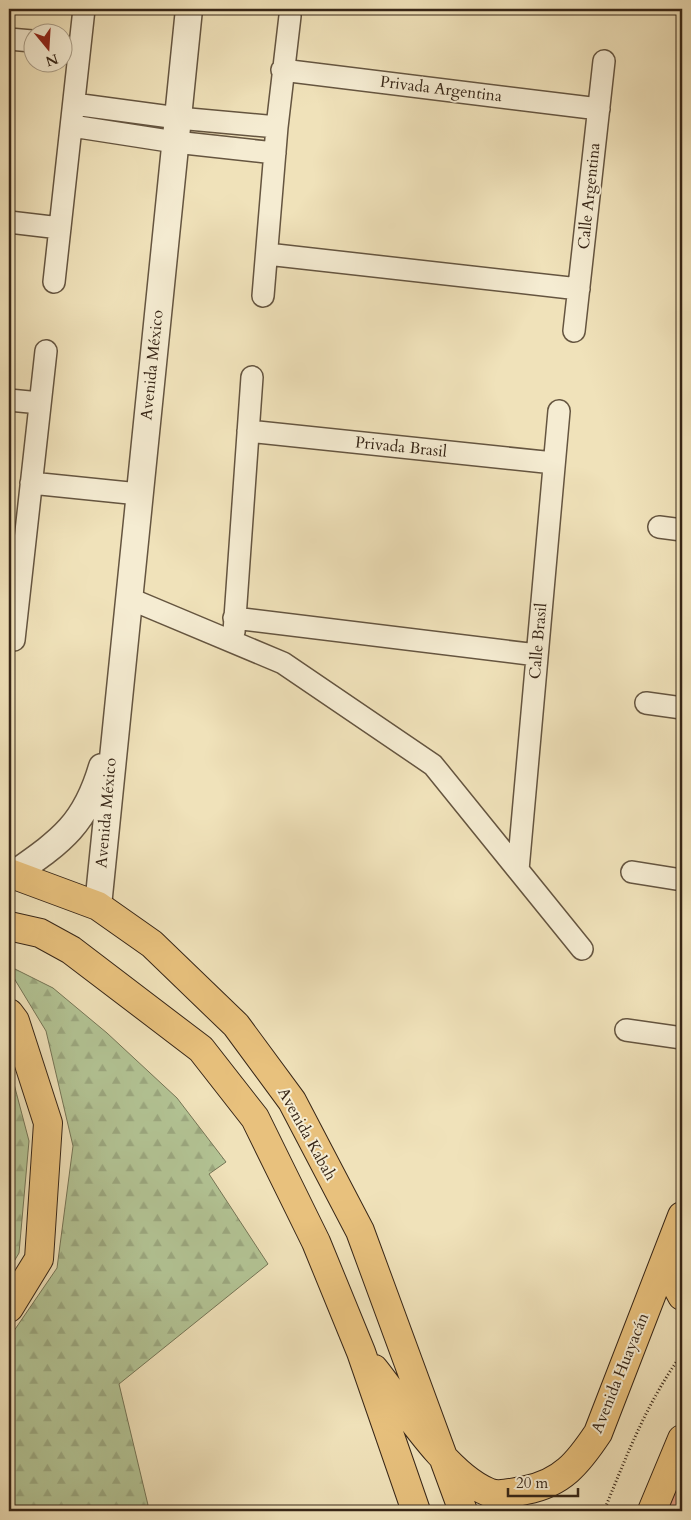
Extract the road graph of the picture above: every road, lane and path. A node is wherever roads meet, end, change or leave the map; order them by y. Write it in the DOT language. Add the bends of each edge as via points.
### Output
graph roads {
  1 [pos="84,9"];
  2 [pos="189,9"];
  3 [pos="290,16"];
  4 [pos="9,39"];
  5 [pos="22,40"];
  6 [pos="72,42"];
  7 [pos="604,61"];
  8 [pos="72,65"];
  9 [pos="282,70"];
  10 [pos="74,104"];
  11 [pos="599,109"];
  12 [pos="72,126"];
  13 [pos="277,127"];
  14 [pos="176,130"];
  15 [pos="275,152"];
  16 [pos="9,222"];
  17 [pos="60,228"];
  18 [pos="267,254"];
  19 [pos="54,282"];
  20 [pos="579,290"];
  21 [pos="263,296"];
  22 [pos="574,331"];
  23 [pos="46,351"];
  24 [pos="252,377"];
  25 [pos="9,400"];
  26 [pos="40,403"];
  27 [pos="560,411"];
  28 [pos="248,431"];
  29 [pos="554,463"];
  30 [pos="31,483"];
  31 [pos="139,494"];
  32 [pos="659,527"];
  33 [pos="682,530"];
  34 [pos="14,584"];
  35 [pos="128,598"];
  36 [pos="234,618"];
  37 [pos="14,640"];
  38 [pos="233,642"];
  39 [pos="537,655"];
  40 [pos="646,703"];
  41 [pos="682,708"];
  42 [pos="115,721"];
  43 [pos="518,870"];
  44 [pos="632,872"];
  45 [pos="12,874"];
  46 [pos="682,880"];
  47 [pos="98,906"];
  48 [pos="9,926"];
  49 [pos="582,949"];
  50 [pos="9,1013"];
  51 [pos="626,1030"];
  52 [pos="682,1038"];
  53 [pos="682,1216"];
  54 [pos="669,1251"];
  55 [pos="682,1296"];
  56 [pos="9,1308"];
  57 [pos="361,1352"];
  58 [pos="682,1354"];
  59 [pos="682,1438"];
  60 [pos="441,1455"];
  61 [pos="416,1511"];
  62 [pos="463,1511"];
  63 [pos="604,1511"];
  64 [pos="652,1511"];
  1 -- 6 [label="street"];
  2 -- 14 [label="street, Avenida México"];
  3 -- 9 [label="street"];
  4 -- 5 [label="street"];
  7 -- 11 [label="street, Calle Argentina"];
  8 -- 10 [label="street"];
  9 -- 11 [label="street, Privada Argentina"];
  9 -- 13 [label="street"];
  10 -- 12 [label="street"];
  10 -- 14 [label="street"];
  11 -- 20 [label="street, Calle Argentina"];
  12 -- 14 [label="street"];
  12 -- 17 [label="street"];
  13 -- 14 [label="street"];
  13 -- 15 [label="street"];
  14 -- 15 [label="street"];
  14 -- 31 [label="street, Avenida México"];
  15 -- 18 [label="street"];
  16 -- 17 [label="street"];
  17 -- 19 [label="street"];
  18 -- 20 [label="street"];
  18 -- 21 [label="street"];
  20 -- 22 [label="street, Calle Argentina"];
  23 -- 26 [label="street"];
  24 -- 28 [label="street"];
  25 -- 26 [label="street"];
  26 -- 30 [label="street"];
  27 -- 29 [label="street, Calle Brasil"];
  28 -- 29 [label="street, Privada Brasil"];
  28 -- 36 [label="street"];
  29 -- 39 [label="street, Calle Brasil"];
  30 -- 31 [label="street"];
  30 -- 34 [label="street"];
  31 -- 35 [label="street, Avenida México"];
  32 -- 33 [label="street"];
  34 -- 37 [label="street"];
  35 -- 38 [label="street"];
  35 -- 42 [label="street, Avenida México"];
  36 -- 38 [label="street"];
  36 -- 39 [label="street"];
  38 -- 43 [label="street" via="283,663 433,765"];
  39 -- 43 [label="street, Calle Brasil"];
  40 -- 41 [label="street"];
  42 -- 45 [label="street, Avenida México" via="94,791 78,819 59,842"];
  42 -- 47 [label="street, Avenida México"];
  43 -- 49 [label="street"];
  44 -- 46 [label="street"];
  45 -- 47 [label="main road, Avenida Kabah"];
  47 -- 60 [label="main road, Avenida Kabah" via="152,944 236,1025 292,1101 360,1232"];
  48 -- 57 [label="main road" via="40,933 71,950 201,1049 255,1118 316,1242"];
  50 -- 56 [label="main road" via="15,1021 48,1123 39,1259"];
  51 -- 52 [label="street"];
  53 -- 54 [label="main road, Avenida Huayacán"];
  54 -- 55 [label="main road" via="669,1267"];
  54 -- 60 [label="main road, Avenida Huayacán" via="598,1433 580,1460 546,1486 510,1493 489,1493"];
  57 -- 60 [label="main road"];
  57 -- 61 [label="main road"];
  58 -- 63 [label="path" via="643,1418"];
  59 -- 64 [label="main road"];
  60 -- 62 [label="main road, Avenida Kabah"];
}
